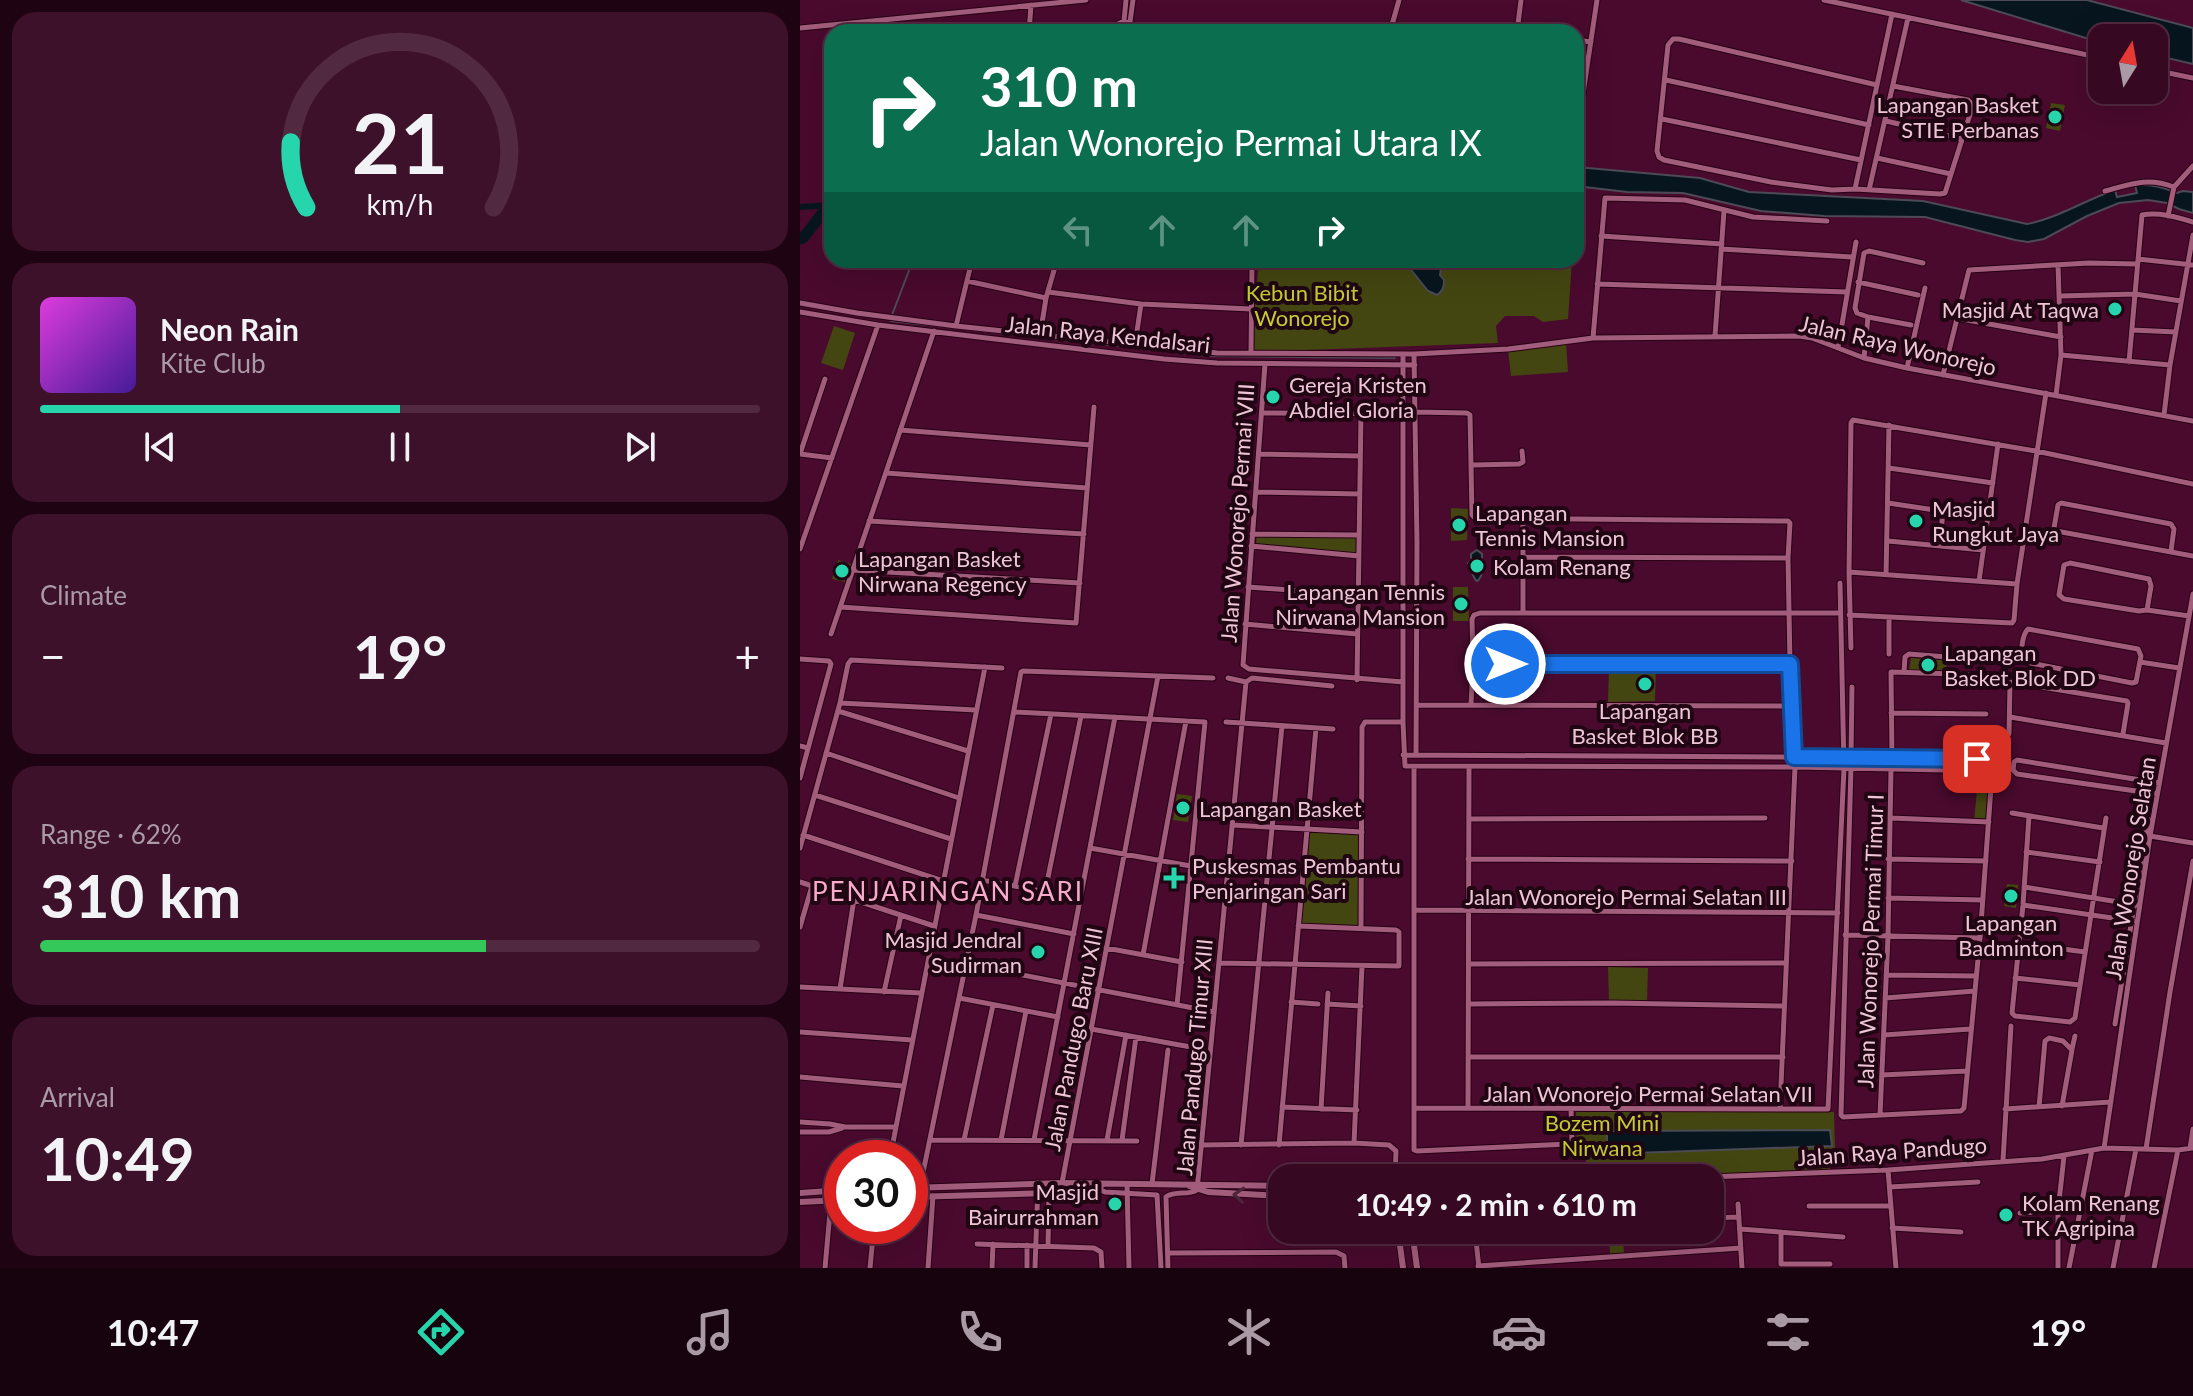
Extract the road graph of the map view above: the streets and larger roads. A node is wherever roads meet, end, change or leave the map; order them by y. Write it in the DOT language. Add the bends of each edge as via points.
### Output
graph roads {
  1 [pos="1086,0"];
  2 [pos="1126,0"];
  3 [pos="1133,0"];
  4 [pos="1399,0"];
  5 [pos="1521,0"];
  6 [pos="1597,0"];
  7 [pos="1824,0"];
  8 [pos="1031,5"];
  9 [pos="1892,14"];
  10 [pos="1908,18"];
  11 [pos="1127,22"];
  12 [pos="840,24"];
  13 [pos="1030,24"];
  14 [pos="1120,24"];
  15 [pos="1131,24"];
  16 [pos="1392,24"];
  17 [pos="1518,24"];
  18 [pos="824,26"];
  19 [pos="800,28"];
  20 [pos="1584,41"];
  21 [pos="1591,42"];
  22 [pos="1885,52"];
  23 [pos="2088,55"];
  24 [pos="1900,56"];
  25 [pos="2168,73"];
  26 [pos="1586,78"];
  27 [pos="2193,78"];
  28 [pos="1666,80"];
  29 [pos="1877,85"];
  30 [pos="1584,86"];
  31 [pos="1893,86"];
  32 [pos="1662,119"];
  33 [pos="1886,121"];
  34 [pos="1869,125"];
  35 [pos="1962,139"];
  36 [pos="1877,158"];
  37 [pos="1861,160"];
  38 [pos="2193,166"];
  39 [pos="1951,174"];
  40 [pos="1855,189"];
  41 [pos="2174,189"];
  42 [pos="1869,190"];
  43 [pos="2105,191"];
  44 [pos="1724,211"];
  45 [pos="2168,216"];
  46 [pos="1827,221"];
  47 [pos="2193,222"];
  48 [pos="2193,235"];
  49 [pos="1601,236"];
  50 [pos="1856,242"];
  51 [pos="1722,247"];
  52 [pos="1852,257"];
  53 [pos="2138,262"];
  54 [pos="1923,263"];
  55 [pos="2190,264"];
  56 [pos="2058,265"];
  57 [pos="970,268"];
  58 [pos="1055,268"];
  59 [pos="1251,268"];
  60 [pos="967,281"];
  61 [pos="1858,282"];
  62 [pos="1597,284"];
  63 [pos="1925,288"];
  64 [pos="1719,289"];
  65 [pos="1847,292"];
  66 [pos="2135,294"];
  67 [pos="1047,295"];
  68 [pos="1918,295"];
  69 [pos="2060,296"];
  70 [pos="2181,301"];
  71 [pos="800,303"];
  72 [pos="1141,304"];
  73 [pos="1251,309"];
  74 [pos="800,312"];
  75 [pos="857,313"];
  76 [pos="1868,317"];
  77 [pos="1956,318"];
  78 [pos="855,322"];
  79 [pos="878,325"];
  80 [pos="1911,325"];
  81 [pos="956,326"];
  82 [pos="2132,330"];
  83 [pos="934,331"];
  84 [pos="2176,332"];
  85 [pos="1040,336"];
  86 [pos="1715,336"];
  87 [pos="2061,337"];
  88 [pos="1593,338"];
  89 [pos="1135,345"];
  90 [pos="1838,348"];
  91 [pos="1239,352"];
  92 [pos="1251,352"];
  93 [pos="1403,354"];
  94 [pos="1414,354"];
  95 [pos="2061,355"];
  96 [pos="1864,358"];
  97 [pos="2129,362"];
  98 [pos="1239,363"];
  99 [pos="1265,364"];
  100 [pos="1403,365"];
  101 [pos="1415,365"];
  102 [pos="2170,365"];
  103 [pos="1907,368"];
  104 [pos="1943,375"];
  105 [pos="825,379"];
  106 [pos="2046,393"];
  107 [pos="2056,395"];
  108 [pos="1094,407"];
  109 [pos="1416,412"];
  110 [pos="1262,413"];
  111 [pos="1361,414"];
  112 [pos="1403,414"];
  113 [pos="2164,415"];
  114 [pos="2193,421"];
  115 [pos="1889,425"];
  116 [pos="900,430"];
  117 [pos="1998,444"];
  118 [pos="1091,445"];
  119 [pos="1522,451"];
  120 [pos="2036,451"];
  121 [pos="800,454"];
  122 [pos="1259,454"];
  123 [pos="1360,456"];
  124 [pos="832,458"];
  125 [pos="1472,465"];
  126 [pos="1889,468"];
  127 [pos="886,473"];
  128 [pos="1993,483"];
  129 [pos="2193,484"];
  130 [pos="1087,488"];
  131 [pos="1256,492"];
  132 [pos="1360,494"];
  133 [pos="1888,503"];
  134 [pos="1943,510"];
  135 [pos="1988,518"];
  136 [pos="1523,520"];
  137 [pos="869,521"];
  138 [pos="1084,534"];
  139 [pos="1252,534"];
  140 [pos="1359,535"];
  141 [pos="1888,541"];
  142 [pos="1940,545"];
  143 [pos="1251,546"];
  144 [pos="800,549"];
  145 [pos="1983,550"];
  146 [pos="2171,551"];
  147 [pos="1359,556"];
  148 [pos="2193,556"];
  149 [pos="1524,557"];
  150 [pos="1788,558"];
  151 [pos="853,570"];
  152 [pos="1849,572"];
  153 [pos="1886,575"];
  154 [pos="1979,581"];
  155 [pos="1080,583"];
  156 [pos="1840,583"];
  157 [pos="2017,584"];
  158 [pos="1248,587"];
  159 [pos="2193,594"];
  160 [pos="1358,595"];
  161 [pos="840,607"];
  162 [pos="2192,607"];
  163 [pos="2147,610"];
  164 [pos="1523,612"];
  165 [pos="1790,613"];
  166 [pos="1837,613"];
  167 [pos="1849,615"];
  168 [pos="2189,616"];
  169 [pos="1889,618"];
  170 [pos="1245,624"];
  171 [pos="831,634"];
  172 [pos="1357,634"];
  173 [pos="1403,636"];
  174 [pos="1417,636"];
  175 [pos="1851,648"];
  176 [pos="1889,654"];
  177 [pos="800,659"];
  178 [pos="1986,660"];
  179 [pos="2140,662"];
  180 [pos="1473,664"];
  181 [pos="1790,664"];
  182 [pos="985,667"];
  183 [pos="1002,668"];
  184 [pos="2179,668"];
  185 [pos="1904,672"];
  186 [pos="2009,672"];
  187 [pos="1987,675"];
  188 [pos="1158,676"];
  189 [pos="1213,678"];
  190 [pos="1228,678"];
  191 [pos="1357,680"];
  192 [pos="1246,682"];
  193 [pos="1403,682"];
  194 [pos="2010,682"];
  195 [pos="1332,686"];
  196 [pos="1852,687"];
  197 [pos="1471,704"];
  198 [pos="1416,705"];
  199 [pos="1791,706"];
  200 [pos="839,707"];
  201 [pos="976,710"];
  202 [pos="1015,712"];
  203 [pos="1891,713"];
  204 [pos="1051,714"];
  205 [pos="1986,714"];
  206 [pos="1081,716"];
  207 [pos="1115,717"];
  208 [pos="2010,717"];
  209 [pos="1149,719"];
  210 [pos="1186,721"];
  211 [pos="1226,722"];
  212 [pos="1403,722"];
  213 [pos="1242,724"];
  214 [pos="1282,726"];
  215 [pos="1316,728"];
  216 [pos="1333,729"];
  217 [pos="2009,734"];
  218 [pos="2123,734"];
  219 [pos="2166,743"];
  220 [pos="800,746"];
  221 [pos="808,748"];
  222 [pos="968,751"];
  223 [pos="826,753"];
  224 [pos="1416,754"];
  225 [pos="1403,755"];
  226 [pos="1557,755"];
  227 [pos="1794,757"];
  228 [pos="1847,758"];
  229 [pos="1892,758"];
  230 [pos="1557,765"];
  231 [pos="1414,767"];
  232 [pos="1795,767"];
  233 [pos="1844,768"];
  234 [pos="1851,768"];
  235 [pos="1469,769"];
  236 [pos="1891,769"];
  237 [pos="2084,770"];
  238 [pos="1993,771"];
  239 [pos="800,778"];
  240 [pos="2082,783"];
  241 [pos="2159,783"];
  242 [pos="2157,794"];
  243 [pos="815,795"];
  244 [pos="959,798"];
  245 [pos="2012,813"];
  246 [pos="2029,816"];
  247 [pos="1765,818"];
  248 [pos="1891,818"];
  249 [pos="2106,818"];
  250 [pos="1469,819"];
  251 [pos="2148,819"];
  252 [pos="1989,822"];
  253 [pos="1232,825"];
  254 [pos="1272,827"];
  255 [pos="2103,828"];
  256 [pos="1307,829"];
  257 [pos="1362,832"];
  258 [pos="803,835"];
  259 [pos="2150,836"];
  260 [pos="951,839"];
  261 [pos="2193,843"];
  262 [pos="800,848"];
  263 [pos="1090,848"];
  264 [pos="2026,852"];
  265 [pos="1124,854"];
  266 [pos="1468,859"];
  267 [pos="1888,859"];
  268 [pos="1161,861"];
  269 [pos="1792,861"];
  270 [pos="1986,861"];
  271 [pos="2193,861"];
  272 [pos="2100,862"];
  273 [pos="1191,866"];
  274 [pos="982,880"];
  275 [pos="943,881"];
  276 [pos="800,882"];
  277 [pos="812,886"];
  278 [pos="1015,886"];
  279 [pos="2024,887"];
  280 [pos="1045,892"];
  281 [pos="1080,898"];
  282 [pos="1888,898"];
  283 [pos="854,899"];
  284 [pos="2092,899"];
  285 [pos="1983,900"];
  286 [pos="2023,905"];
  287 [pos="2137,905"];
  288 [pos="1415,910"];
  289 [pos="1470,912"];
  290 [pos="1789,913"];
  291 [pos="1838,913"];
  292 [pos="2091,913"];
  293 [pos="901,915"];
  294 [pos="976,915"];
  295 [pos="2134,921"];
  296 [pos="934,926"];
  297 [pos="1298,926"];
  298 [pos="800,927"];
  299 [pos="1361,928"];
  300 [pos="1074,934"];
  301 [pos="1845,935"];
  302 [pos="1888,937"];
  303 [pos="1980,938"];
  304 [pos="2018,943"];
  305 [pos="1106,948"];
  306 [pos="2085,952"];
  307 [pos="1143,955"];
  308 [pos="1182,962"];
  309 [pos="1219,963"];
  310 [pos="1786,963"];
  311 [pos="966,964"];
  312 [pos="1259,964"];
  313 [pos="1469,964"];
  314 [pos="1295,965"];
  315 [pos="1362,966"];
  316 [pos="1886,975"];
  317 [pos="1976,976"];
  318 [pos="2015,978"];
  319 [pos="1064,983"];
  320 [pos="2080,985"];
  321 [pos="800,987"];
  322 [pos="840,989"];
  323 [pos="1098,990"];
  324 [pos="1975,991"];
  325 [pos="884,992"];
  326 [pos="921,993"];
  327 [pos="1328,993"];
  328 [pos="959,998"];
  329 [pos="1885,998"];
  330 [pos="1291,1002"];
  331 [pos="1318,1004"];
  332 [pos="1327,1004"];
  333 [pos="1469,1004"];
  334 [pos="993,1005"];
  335 [pos="1177,1005"];
  336 [pos="1361,1006"];
  337 [pos="1784,1006"];
  338 [pos="1026,1011"];
  339 [pos="1214,1012"];
  340 [pos="1058,1017"];
  341 [pos="2115,1024"];
  342 [pos="2011,1026"];
  343 [pos="1091,1029"];
  344 [pos="1971,1029"];
  345 [pos="800,1032"];
  346 [pos="1126,1035"];
  347 [pos="1884,1035"];
  348 [pos="2075,1036"];
  349 [pos="1136,1037"];
  350 [pos="912,1040"];
  351 [pos="1191,1047"];
  352 [pos="1168,1050"];
  353 [pos="2072,1050"];
  354 [pos="1468,1057"];
  355 [pos="1783,1057"];
  356 [pos="1967,1071"];
  357 [pos="1882,1075"];
  358 [pos="800,1077"];
  359 [pos="903,1086"];
  360 [pos="2110,1102"];
  361 [pos="2062,1106"];
  362 [pos="1282,1107"];
  363 [pos="2039,1107"];
  364 [pos="1415,1108"];
  365 [pos="1468,1108"];
  366 [pos="1780,1108"];
  367 [pos="1321,1109"];
  368 [pos="1571,1109"];
  369 [pos="2005,1109"];
  370 [pos="1357,1110"];
  371 [pos="1880,1115"];
  372 [pos="800,1122"];
  373 [pos="845,1127"];
  374 [pos="895,1127"];
  375 [pos="2193,1129"];
  376 [pos="800,1132"];
  377 [pos="893,1140"];
  378 [pos="930,1140"];
  379 [pos="964,1140"];
  380 [pos="1001,1140"];
  381 [pos="1034,1140"];
  382 [pos="1070,1140"];
  383 [pos="1107,1140"];
  384 [pos="1122,1140"];
  385 [pos="1137,1141"];
  386 [pos="1354,1143"];
  387 [pos="1202,1145"];
  388 [pos="1241,1145"];
  389 [pos="1279,1145"];
  390 [pos="2104,1148"];
  391 [pos="2192,1148"];
  392 [pos="2136,1149"];
  393 [pos="2146,1149"];
  394 [pos="928,1150"];
  395 [pos="2092,1150"];
  396 [pos="2178,1150"];
  397 [pos="2064,1156"];
  398 [pos="2003,1160"];
  399 [pos="1396,1164"];
  400 [pos="1888,1170"];
  401 [pos="1724,1176"];
  402 [pos="1978,1182"];
  403 [pos="1038,1183"];
  404 [pos="1049,1183"];
  405 [pos="1062,1183"];
  406 [pos="1127,1184"];
  407 [pos="1152,1184"];
  408 [pos="1098,1186"];
  409 [pos="1268,1186"];
  410 [pos="1198,1187"];
  411 [pos="1890,1187"];
  412 [pos="928,1188"];
  413 [pos="824,1191"];
  414 [pos="1127,1192"];
  415 [pos="800,1193"];
  416 [pos="1038,1194"];
  417 [pos="1049,1194"];
  418 [pos="1268,1195"];
  419 [pos="928,1196"];
  420 [pos="933,1196"];
  421 [pos="824,1201"];
  422 [pos="800,1202"];
  423 [pos="1738,1204"];
  424 [pos="1809,1206"];
  425 [pos="1891,1206"];
  426 [pos="2058,1211"];
  427 [pos="2020,1213"];
  428 [pos="1739,1217"];
  429 [pos="1724,1218"];
  430 [pos="1892,1228"];
  431 [pos="1740,1229"];
  432 [pos="1781,1232"];
  433 [pos="1961,1232"];
  434 [pos="1843,1237"];
  435 [pos="827,1244"];
  436 [pos="872,1244"];
  437 [pos="977,1244"];
  438 [pos="993,1244"];
  439 [pos="1400,1244"];
  440 [pos="1414,1244"];
  441 [pos="1476,1244"];
  442 [pos="1027,1245"];
  443 [pos="1036,1246"];
  444 [pos="1048,1246"];
  445 [pos="1741,1248"];
  446 [pos="1168,1253"];
  447 [pos="1781,1264"];
  448 [pos="1830,1264"];
  449 [pos="1479,1267"];
  450 [pos="825,1268"];
  451 [pos="870,1268"];
  452 [pos="928,1268"];
  453 [pos="992,1268"];
  454 [pos="1027,1268"];
  455 [pos="1035,1268"];
  456 [pos="1102,1268"];
  457 [pos="1129,1268"];
  458 [pos="1161,1268"];
  459 [pos="1168,1268"];
  460 [pos="1345,1268"];
  461 [pos="1403,1268"];
  462 [pos="1417,1268"];
  463 [pos="1742,1268"];
  464 [pos="1896,1268"];
  465 [pos="2058,1268"];
  466 [pos="2069,1268"];
  467 [pos="2113,1268"];
  468 [pos="2154,1268"];
  1 -- 8 [label="street"];
  2 -- 11 [label="street"];
  3 -- 11 [label="street"];
  4 -- 16 [label="street"];
  5 -- 17 [label="street"];
  6 -- 21 [label="street"];
  7 -- 9 [label="street"];
  8 -- 12 [label="street"];
  8 -- 13 [label="street"];
  9 -- 10 [label="street"];
  9 -- 22 [label="street"];
  10 -- 23 [label="street"];
  10 -- 24 [label="street"];
  11 -- 14 [label="street"];
  11 -- 15 [label="street"];
  18 -- 19 [label="street"];
  20 -- 21 [label="street"];
  21 -- 26 [label="street"];
  22 -- 24 [label="street"];
  22 -- 29 [label="street"];
  24 -- 31 [label="street"];
  25 -- 27 [label="street"];
  26 -- 30 [label="street"];
  28 -- 29 [label="street" via="1668,45 1679,39"];
  28 -- 32 [label="street"];
  28 -- 34 [label="street"];
  29 -- 34 [label="street"];
  31 -- 33 [label="street"];
  31 -- 35 [label="street" via="1968,100 1973,105"];
  32 -- 37 [label="street"];
  32 -- 40 [label="street" via="1657,151 1664,160 1832,190"];
  33 -- 35 [label="street"];
  33 -- 36 [label="street"];
  34 -- 37 [label="street"];
  35 -- 39 [label="street"];
  36 -- 39 [label="street"];
  36 -- 42 [label="street"];
  37 -- 40 [label="street"];
  38 -- 41 [label="street"];
  39 -- 42 [label="street" via="1945,193"];
  40 -- 42 [label="street"];
  41 -- 43 [label="street" via="2154,181"];
  41 -- 45 [label="street"];
  44 -- 46 [label="street"];
  44 -- 49 [label="street" via="1685,200 1608,197"];
  44 -- 51 [label="street"];
  45 -- 47 [label="street"];
  45 -- 53 [label="street" via="2142,215"];
  48 -- 55 [label="street"];
  49 -- 51 [label="street"];
  49 -- 62 [label="street"];
  50 -- 52 [label="street"];
  51 -- 52 [label="street"];
  51 -- 64 [label="street"];
  52 -- 65 [label="street"];
  53 -- 55 [label="street"];
  53 -- 56 [label="street"];
  53 -- 66 [label="street"];
  54 -- 61 [label="street" via="1866,251"];
  55 -- 70 [label="street"];
  56 -- 69 [label="street"];
  56 -- 77 [label="street" via="1971,269"];
  57 -- 60 [label="street"];
  58 -- 67 [label="street"];
  59 -- 73 [label="street"];
  60 -- 67 [label="street"];
  60 -- 81 [label="street"];
  61 -- 68 [label="street"];
  61 -- 76 [label="street" via="1855,311"];
  62 -- 64 [label="street"];
  62 -- 88 [label="street"];
  63 -- 103 [label="street"];
  64 -- 65 [label="street"];
  64 -- 86 [label="street"];
  65 -- 90 [label="street"];
  66 -- 69 [label="street"];
  66 -- 70 [label="street"];
  66 -- 82 [label="street"];
  67 -- 72 [label="street"];
  67 -- 85 [label="street"];
  69 -- 87 [label="street"];
  70 -- 84 [label="street"];
  71 -- 75 [label="street, Jalan Raya Kendalsari"];
  72 -- 73 [label="street"];
  72 -- 89 [label="street"];
  73 -- 92 [label="street"];
  74 -- 78 [label="street, Jalan Raya Kendalsari"];
  75 -- 78 [label="street"];
  75 -- 81 [label="street, Jalan Raya Kendalsari"];
  76 -- 80 [label="street"];
  76 -- 96 [label="street"];
  77 -- 87 [label="street"];
  77 -- 104 [label="street"];
  78 -- 79 [label="street, Jalan Raya Kendalsari"];
  79 -- 83 [label="street, Jalan Raya Kendalsari"];
  79 -- 124 [label="street"];
  81 -- 85 [label="street, Jalan Raya Kendalsari"];
  82 -- 84 [label="street"];
  82 -- 97 [label="street"];
  83 -- 98 [label="street, Jalan Raya Kendalsari"];
  83 -- 116 [label="street"];
  84 -- 102 [label="street"];
  85 -- 89 [label="street, Jalan Raya Kendalsari"];
  86 -- 88 [label="street, Jalan Raya Wonorejo"];
  86 -- 90 [label="street, Jalan Raya Wonorejo" via="1805,336"];
  87 -- 95 [label="street"];
  88 -- 94 [label="street, Jalan Raya Kendalsari"];
  89 -- 91 [label="street, Jalan Raya Kendalsari"];
  90 -- 96 [label="street, Jalan Raya Wonorejo"];
  91 -- 92 [label="street, Jalan Raya Kendalsari"];
  91 -- 98 [label="street"];
  92 -- 93 [label="street, Jalan Raya Kendalsari"];
  93 -- 94 [label="street, Jalan Raya Kendalsari"];
  93 -- 100 [label="street"];
  94 -- 101 [label="street"];
  95 -- 97 [label="street"];
  95 -- 107 [label="street"];
  96 -- 103 [label="street, Jalan Raya Wonorejo"];
  97 -- 102 [label="street"];
  98 -- 99 [label="street, Jalan Raya Kendalsari"];
  99 -- 100 [label="street, Jalan Raya Kendalsari"];
  99 -- 110 [label="street, Jalan Wonorejo Permai VIII"];
  100 -- 101 [label="street, Jalan Raya Kendalsari"];
  100 -- 112 [label="street"];
  101 -- 109 [label="street"];
  102 -- 113 [label="street"];
  103 -- 104 [label="street, Jalan Raya Wonorejo"];
  104 -- 106 [label="street, Jalan Raya Wonorejo"];
  105 -- 121 [label="street"];
  106 -- 107 [label="street, Jalan Raya Wonorejo"];
  106 -- 120 [label="street"];
  107 -- 113 [label="street, Jalan Raya Wonorejo"];
  108 -- 118 [label="street"];
  109 -- 125 [label="street" via="1470,415"];
  109 -- 174 [label="street"];
  110 -- 111 [label="street"];
  110 -- 122 [label="street, Jalan Wonorejo Permai VIII"];
  111 -- 112 [label="street"];
  111 -- 123 [label="street"];
  112 -- 173 [label="street"];
  113 -- 114 [label="street, Jalan Raya Wonorejo"];
  115 -- 117 [label="street"];
  115 -- 126 [label="street"];
  115 -- 152 [label="street" via="1856,419 1851,423"];
  116 -- 118 [label="street"];
  116 -- 127 [label="street"];
  117 -- 120 [label="street"];
  117 -- 128 [label="street"];
  118 -- 130 [label="street"];
  119 -- 125 [label="street" via="1519,464"];
  120 -- 129 [label="street"];
  120 -- 157 [label="street"];
  121 -- 124 [label="street"];
  122 -- 123 [label="street"];
  122 -- 131 [label="street, Jalan Wonorejo Permai VIII"];
  123 -- 132 [label="street"];
  124 -- 144 [label="street"];
  125 -- 136 [label="street" via="1472,517"];
  126 -- 128 [label="street"];
  126 -- 133 [label="street"];
  127 -- 130 [label="street"];
  127 -- 137 [label="street"];
  128 -- 135 [label="street"];
  130 -- 138 [label="street"];
  131 -- 132 [label="street"];
  131 -- 139 [label="street, Jalan Wonorejo Permai VIII"];
  132 -- 140 [label="street"];
  133 -- 134 [label="street"];
  133 -- 141 [label="street"];
  134 -- 135 [label="street"];
  134 -- 142 [label="street"];
  135 -- 145 [label="street"];
  136 -- 149 [label="street"];
  136 -- 150 [label="street" via="1785,520 1790,523"];
  137 -- 138 [label="street"];
  137 -- 151 [label="street"];
  138 -- 155 [label="street"];
  139 -- 140 [label="street"];
  139 -- 143 [label="street, Jalan Wonorejo Permai VIII"];
  140 -- 147 [label="street"];
  141 -- 142 [label="street"];
  141 -- 153 [label="street"];
  142 -- 145 [label="street"];
  143 -- 147 [label="street"];
  143 -- 158 [label="street, Jalan Wonorejo Permai VIII"];
  145 -- 154 [label="street"];
  146 -- 146 [label="street" via="2056,531 2058,505 2171,524"];
  146 -- 148 [label="street"];
  147 -- 160 [label="street"];
  149 -- 150 [label="street"];
  149 -- 164 [label="street"];
  150 -- 165 [label="street"];
  151 -- 155 [label="street"];
  151 -- 161 [label="street"];
  152 -- 153 [label="street"];
  152 -- 167 [label="street"];
  153 -- 154 [label="street"];
  154 -- 157 [label="street"];
  155 -- 161 [label="street" via="1077,620 1072,624"];
  156 -- 166 [label="street"];
  157 -- 169 [label="street" via="2012,623"];
  158 -- 160 [label="street"];
  158 -- 170 [label="street, Jalan Wonorejo Permai VIII"];
  159 -- 162 [label="street, Jalan Wonorejo Selatan"];
  160 -- 172 [label="street"];
  161 -- 171 [label="street"];
  162 -- 168 [label="street, Jalan Wonorejo Selatan"];
  163 -- 163 [label="street" via="2061,598 2064,565 2149,579"];
  163 -- 168 [label="street"];
  164 -- 165 [label="street"];
  164 -- 180 [label="street" via="1474,615"];
  165 -- 166 [label="street"];
  165 -- 181 [label="street"];
  166 -- 228 [label="street"];
  167 -- 169 [label="street"];
  167 -- 175 [label="street"];
  168 -- 184 [label="street, Jalan Wonorejo Selatan"];
  169 -- 176 [label="street"];
  170 -- 172 [label="street"];
  170 -- 191 [label="street, Jalan Wonorejo Permai VIII" via="1243,665 1249,669"];
  172 -- 191 [label="street"];
  173 -- 174 [label="street"];
  173 -- 193 [label="street"];
  174 -- 198 [label="street"];
  177 -- 221 [label="street" via="831,664"];
  178 -- 185 [label="street" via="1909,654"];
  179 -- 179 [label="street" via="2132,683 2026,662 2021,654 2025,632 2033,629 2138,649"];
  179 -- 184 [label="street"];
  180 -- 181 [label="street"];
  180 -- 197 [label="street"];
  181 -- 199 [label="street"];
  182 -- 183 [label="street"];
  182 -- 200 [label="street" via="851,660"];
  182 -- 201 [label="street"];
  184 -- 219 [label="street, Jalan Wonorejo Selatan"];
  185 -- 187 [label="street"];
  185 -- 203 [label="street" via="1890,675"];
  186 -- 194 [label="street"];
  188 -- 189 [label="street"];
  188 -- 202 [label="street" via="1023,671"];
  188 -- 209 [label="street, Jalan Pandugo Baru XIII"];
  190 -- 192 [label="street"];
  191 -- 193 [label="street"];
  192 -- 195 [label="street" via="1252,678"];
  192 -- 213 [label="street, Jalan Pandugo Timur XIII"];
  193 -- 212 [label="street"];
  194 -- 208 [label="street"];
  194 -- 218 [label="street" via="2127,701"];
  196 -- 228 [label="street"];
  197 -- 198 [label="street"];
  197 -- 199 [label="street"];
  198 -- 224 [label="street"];
  199 -- 227 [label="street"];
  200 -- 201 [label="street"];
  200 -- 222 [label="street"];
  200 -- 223 [label="street"];
  201 -- 222 [label="street"];
  202 -- 204 [label="street"];
  202 -- 274 [label="street"];
  203 -- 205 [label="street"];
  203 -- 229 [label="street"];
  204 -- 206 [label="street"];
  204 -- 278 [label="street"];
  206 -- 207 [label="street"];
  206 -- 280 [label="street"];
  207 -- 209 [label="street"];
  207 -- 263 [label="street"];
  208 -- 217 [label="street"];
  208 -- 218 [label="street"];
  209 -- 210 [label="street"];
  209 -- 265 [label="street, Jalan Pandugo Baru XIII"];
  210 -- 268 [label="street"];
  210 -- 273 [label="street" via="1205,722"];
  211 -- 213 [label="street"];
  212 -- 225 [label="street"];
  212 -- 257 [label="street" via="1363,724"];
  213 -- 214 [label="street"];
  213 -- 253 [label="street, Jalan Pandugo Timur XIII"];
  214 -- 215 [label="street"];
  214 -- 254 [label="street"];
  215 -- 216 [label="street"];
  215 -- 256 [label="street"];
  218 -- 219 [label="street"];
  219 -- 241 [label="street, Jalan Wonorejo Selatan"];
  220 -- 221 [label="street"];
  221 -- 239 [label="street"];
  222 -- 244 [label="street"];
  223 -- 243 [label="street"];
  223 -- 244 [label="street"];
  224 -- 225 [label="street"];
  224 -- 226 [label="street"];
  225 -- 231 [label="street" via="1405,766"];
  226 -- 227 [label="street"];
  226 -- 230 [label="street"];
  227 -- 228 [label="street"];
  228 -- 229 [label="street"];
  228 -- 233 [label="street, Jalan Wonorejo Permai Selatan VII"];
  228 -- 234 [label="street"];
  229 -- 238 [label="street" via="1993,760"];
  230 -- 232 [label="street"];
  230 -- 235 [label="street"];
  231 -- 235 [label="street"];
  231 -- 288 [label="street"];
  232 -- 233 [label="street"];
  232 -- 269 [label="street"];
  233 -- 234 [label="street"];
  233 -- 291 [label="street, Jalan Wonorejo Permai Selatan VII"];
  234 -- 236 [label="street"];
  234 -- 301 [label="street"];
  235 -- 250 [label="street"];
  236 -- 238 [label="street"];
  236 -- 248 [label="street, Jalan Wonorejo Permai Timur I"];
  237 -- 240 [label="street"];
  237 -- 240 [label="street" via="2014,762 2017,774"];
  237 -- 241 [label="street"];
  238 -- 252 [label="street"];
  240 -- 242 [label="street"];
  241 -- 242 [label="street, Jalan Wonorejo Selatan"];
  242 -- 259 [label="street, Jalan Wonorejo Selatan"];
  243 -- 258 [label="street"];
  243 -- 260 [label="street"];
  244 -- 260 [label="street"];
  245 -- 246 [label="street"];
  246 -- 255 [label="street"];
  246 -- 264 [label="street"];
  247 -- 250 [label="street"];
  248 -- 252 [label="street"];
  248 -- 267 [label="street, Jalan Wonorejo Permai Timur I"];
  249 -- 255 [label="street"];
  250 -- 266 [label="street"];
  251 -- 287 [label="street"];
  252 -- 270 [label="street"];
  253 -- 254 [label="street"];
  253 -- 309 [label="street, Jalan Pandugo Timur XIII"];
  254 -- 256 [label="street"];
  254 -- 312 [label="street"];
  255 -- 272 [label="street"];
  256 -- 257 [label="street"];
  256 -- 297 [label="street"];
  257 -- 299 [label="street"];
  258 -- 262 [label="street"];
  258 -- 275 [label="street"];
  259 -- 261 [label="street"];
  259 -- 287 [label="street, Jalan Wonorejo Selatan"];
  260 -- 275 [label="street"];
  263 -- 265 [label="street"];
  263 -- 281 [label="street"];
  264 -- 272 [label="street"];
  264 -- 279 [label="street"];
  265 -- 268 [label="street"];
  265 -- 305 [label="street, Jalan Pandugo Baru XIII"];
  266 -- 269 [label="street"];
  266 -- 289 [label="street"];
  267 -- 270 [label="street"];
  267 -- 282 [label="street, Jalan Wonorejo Permai Timur I"];
  268 -- 273 [label="street"];
  268 -- 307 [label="street"];
  269 -- 290 [label="street"];
  270 -- 285 [label="street"];
  271 -- 393 [label="street"];
  272 -- 284 [label="street"];
  273 -- 308 [label="street"];
  274 -- 278 [label="street"];
  274 -- 294 [label="street"];
  275 -- 296 [label="street"];
  276 -- 277 [label="street"];
  277 -- 283 [label="street"];
  277 -- 298 [label="street"];
  278 -- 280 [label="street"];
  279 -- 284 [label="street"];
  279 -- 286 [label="street"];
  280 -- 281 [label="street"];
  281 -- 300 [label="street"];
  282 -- 285 [label="street"];
  282 -- 302 [label="street, Jalan Wonorejo Permai Timur I"];
  283 -- 293 [label="street"];
  283 -- 322 [label="street"];
  284 -- 287 [label="street"];
  284 -- 292 [label="street"];
  285 -- 303 [label="street"];
  286 -- 292 [label="street"];
  286 -- 304 [label="street"];
  287 -- 295 [label="street, Jalan Wonorejo Selatan"];
  288 -- 289 [label="street, Jalan Wonorejo Permai Selatan III"];
  288 -- 364 [label="street"];
  289 -- 290 [label="street, Jalan Wonorejo Permai Selatan III"];
  289 -- 313 [label="street"];
  290 -- 291 [label="street, Jalan Wonorejo Permai Selatan III"];
  290 -- 310 [label="street"];
  291 -- 366 [label="street, Jalan Wonorejo Permai Selatan VII" via="1830,1105 1825,1110"];
  292 -- 295 [label="street"];
  292 -- 306 [label="street"];
  293 -- 296 [label="street"];
  293 -- 325 [label="street"];
  294 -- 300 [label="street"];
  294 -- 311 [label="street"];
  295 -- 341 [label="street"];
  295 -- 360 [label="street, Jalan Wonorejo Selatan"];
  296 -- 326 [label="street"];
  297 -- 299 [label="street"];
  297 -- 314 [label="street"];
  299 -- 315 [label="street" via="1399,932 1399,966"];
  300 -- 319 [label="street"];
  301 -- 302 [label="street"];
  301 -- 371 [label="street" via="1841,1115"];
  302 -- 303 [label="street"];
  302 -- 316 [label="street, Jalan Wonorejo Permai Timur I"];
  303 -- 317 [label="street"];
  304 -- 306 [label="street"];
  304 -- 318 [label="street"];
  305 -- 307 [label="street"];
  305 -- 323 [label="street, Jalan Pandugo Baru XIII"];
  306 -- 320 [label="street"];
  307 -- 308 [label="street"];
  308 -- 335 [label="street"];
  309 -- 312 [label="street"];
  309 -- 339 [label="street, Jalan Pandugo Timur XIII"];
  310 -- 313 [label="street"];
  310 -- 337 [label="street"];
  311 -- 319 [label="street"];
  311 -- 328 [label="street"];
  312 -- 314 [label="street"];
  312 -- 388 [label="street"];
  313 -- 333 [label="street"];
  314 -- 315 [label="street"];
  314 -- 330 [label="street"];
  315 -- 336 [label="street"];
  316 -- 317 [label="street"];
  316 -- 329 [label="street, Jalan Wonorejo Permai Timur I"];
  317 -- 324 [label="street"];
  318 -- 320 [label="street"];
  318 -- 320 [label="street" via="2012,1015 2070,1022"];
  319 -- 323 [label="street"];
  319 -- 340 [label="street"];
  321 -- 322 [label="street"];
  322 -- 325 [label="street"];
  323 -- 335 [label="street"];
  323 -- 343 [label="street, Jalan Pandugo Baru XIII"];
  324 -- 329 [label="street"];
  324 -- 344 [label="street"];
  325 -- 326 [label="street"];
  326 -- 350 [label="street"];
  327 -- 332 [label="street"];
  328 -- 334 [label="street"];
  328 -- 378 [label="street"];
  329 -- 347 [label="street, Jalan Wonorejo Permai Timur I"];
  330 -- 331 [label="street"];
  330 -- 362 [label="street"];
  332 -- 336 [label="street"];
  332 -- 367 [label="street"];
  333 -- 337 [label="street"];
  333 -- 354 [label="street"];
  334 -- 338 [label="street"];
  334 -- 379 [label="street"];
  335 -- 339 [label="street"];
  336 -- 370 [label="street"];
  337 -- 355 [label="street"];
  338 -- 340 [label="street"];
  338 -- 380 [label="street"];
  339 -- 387 [label="street, Jalan Pandugo Timur XIII"];
  340 -- 381 [label="street"];
  342 -- 369 [label="street"];
  343 -- 346 [label="street"];
  343 -- 382 [label="street, Jalan Pandugo Baru XIII"];
  344 -- 347 [label="street"];
  344 -- 356 [label="street"];
  345 -- 350 [label="street"];
  346 -- 349 [label="street"];
  346 -- 383 [label="street"];
  347 -- 357 [label="street, Jalan Wonorejo Permai Timur I"];
  348 -- 353 [label="street"];
  349 -- 351 [label="street"];
  349 -- 384 [label="street"];
  350 -- 359 [label="street"];
  352 -- 407 [label="street"];
  353 -- 361 [label="street"];
  353 -- 363 [label="street" via="2063,1041 2046,1039"];
  354 -- 355 [label="street"];
  354 -- 365 [label="street"];
  355 -- 366 [label="street"];
  356 -- 357 [label="street"];
  356 -- 371 [label="street" via="1963,1110"];
  357 -- 371 [label="street, Jalan Wonorejo Permai Timur I"];
  358 -- 359 [label="street"];
  359 -- 374 [label="street"];
  360 -- 361 [label="street"];
  360 -- 390 [label="street, Jalan Wonorejo Selatan"];
  361 -- 363 [label="street"];
  362 -- 367 [label="street"];
  362 -- 389 [label="street"];
  363 -- 369 [label="street"];
  364 -- 365 [label="street, Jalan Wonorejo Permai Selatan VII"];
  364 -- 368 [label="street" via="1417,1151 1570,1144"];
  365 -- 368 [label="street, Jalan Wonorejo Permai Selatan VII"];
  366 -- 368 [label="street, Jalan Wonorejo Permai Selatan VII"];
  367 -- 370 [label="street"];
  369 -- 398 [label="street"];
  370 -- 386 [label="street"];
  372 -- 373 [label="street"];
  373 -- 374 [label="street"];
  373 -- 376 [label="street"];
  374 -- 377 [label="street"];
  375 -- 391 [label="street"];
  378 -- 379 [label="street"];
  378 -- 394 [label="street"];
  379 -- 380 [label="street"];
  380 -- 381 [label="street"];
  381 -- 382 [label="street"];
  382 -- 383 [label="street"];
  382 -- 405 [label="street, Jalan Pandugo Baru XIII"];
  383 -- 384 [label="street"];
  384 -- 385 [label="street"];
  386 -- 389 [label="street"];
  386 -- 399 [label="street" via="1394,1147"];
  387 -- 388 [label="street"];
  387 -- 410 [label="street, Jalan Pandugo Timur XIII"];
  388 -- 389 [label="street"];
  390 -- 392 [label="street, Jalan Raya Pandugo"];
  390 -- 395 [label="street, Jalan Raya Pandugo"];
  391 -- 396 [label="street, Jalan Raya Pandugo"];
  392 -- 393 [label="street, Jalan Raya Pandugo"];
  392 -- 467 [label="street"];
  393 -- 396 [label="street, Jalan Raya Pandugo"];
  395 -- 397 [label="street, Jalan Raya Pandugo"];
  395 -- 466 [label="street"];
  396 -- 468 [label="street"];
  397 -- 398 [label="street, Jalan Raya Pandugo"];
  397 -- 426 [label="street"];
  398 -- 400 [label="street, Jalan Raya Pandugo"];
  400 -- 401 [label="street, Jalan Raya Pandugo"];
  400 -- 411 [label="street"];
  402 -- 411 [label="street"];
  403 -- 404 [label="street"];
  403 -- 412 [label="street"];
  403 -- 416 [label="street"];
  404 -- 405 [label="street"];
  404 -- 417 [label="street"];
  405 -- 408 [label="street"];
  406 -- 407 [label="street"];
  406 -- 408 [label="street"];
  406 -- 414 [label="street"];
  407 -- 410 [label="street"];
  408 -- 414 [label="street" via="1105,1192"];
  408 -- 417 [label="street"];
  409 -- 410 [label="street"];
  418 -- 410 [label="street, one-way"];
  410 -- 446 [label="street" via="1166,1197"];
  411 -- 425 [label="street"];
  413 -- 415 [label="street"];
  414 -- 457 [label="street"];
  414 -- 458 [label="street" via="1159,1197"];
  416 -- 417 [label="street"];
  416 -- 420 [label="street"];
  416 -- 443 [label="street"];
  417 -- 444 [label="street"];
  419 -- 420 [label="street"];
  420 -- 452 [label="street"];
  421 -- 422 [label="street"];
  423 -- 428 [label="street"];
  424 -- 425 [label="street"];
  425 -- 430 [label="street"];
  426 -- 427 [label="street"];
  426 -- 465 [label="street"];
  428 -- 429 [label="street"];
  428 -- 431 [label="street"];
  430 -- 433 [label="street"];
  430 -- 464 [label="street"];
  431 -- 432 [label="street"];
  431 -- 445 [label="street"];
  432 -- 434 [label="street"];
  432 -- 447 [label="street"];
  435 -- 450 [label="street"];
  436 -- 451 [label="street"];
  437 -- 438 [label="street"];
  438 -- 442 [label="street"];
  438 -- 453 [label="street"];
  439 -- 461 [label="street"];
  440 -- 462 [label="street"];
  441 -- 449 [label="street"];
  442 -- 443 [label="street"];
  442 -- 454 [label="street"];
  443 -- 444 [label="street"];
  443 -- 455 [label="street"];
  444 -- 456 [label="street" via="1094,1248 1101,1252"];
  445 -- 449 [label="street"];
  445 -- 463 [label="street"];
  446 -- 459 [label="street"];
  446 -- 460 [label="street" via="1336,1252 1344,1256"];
  447 -- 448 [label="street"];
}
